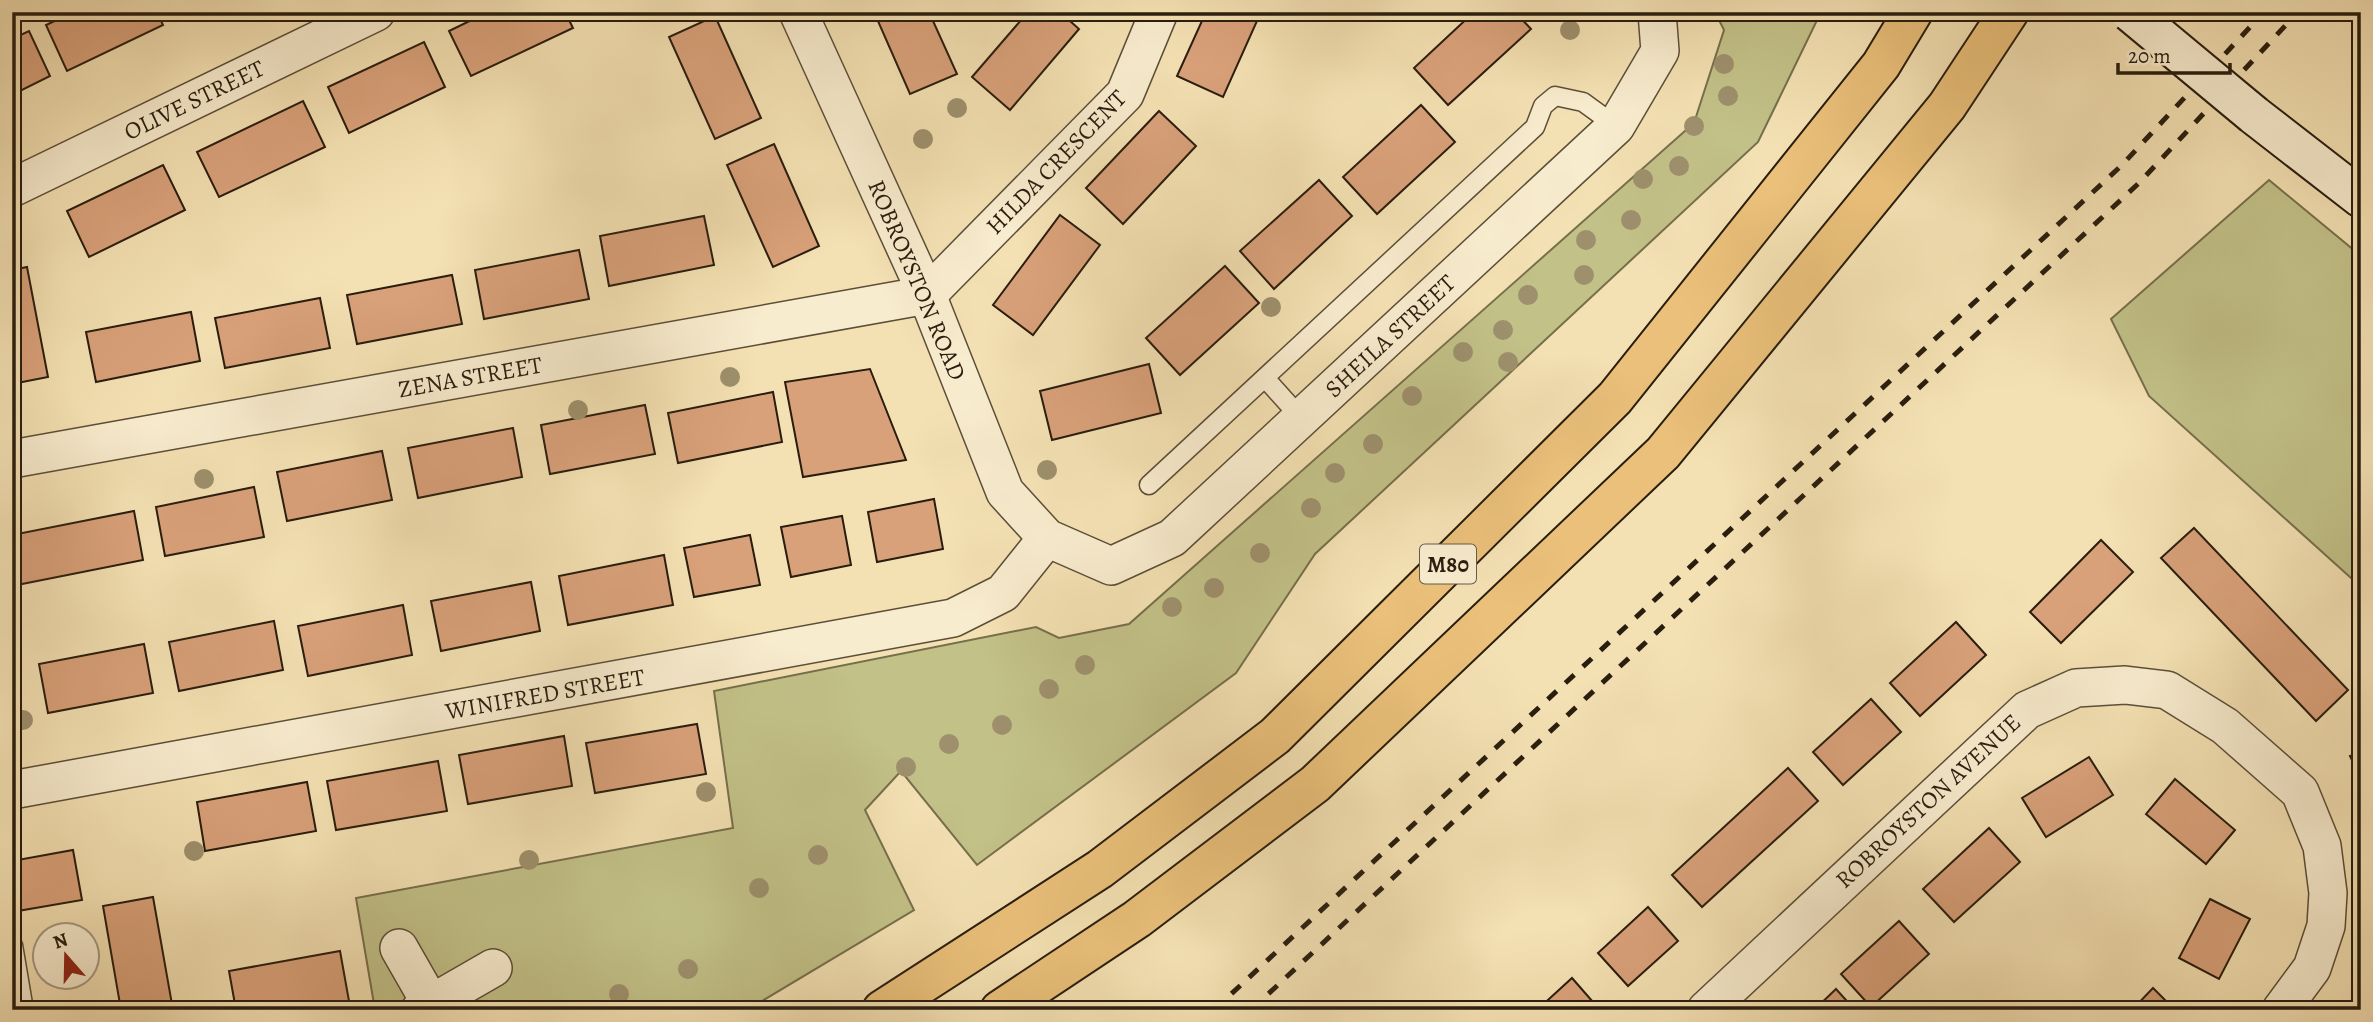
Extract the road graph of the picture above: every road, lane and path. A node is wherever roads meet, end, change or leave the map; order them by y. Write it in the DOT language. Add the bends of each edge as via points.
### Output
graph roads {
  1 [pos="376,12"];
  2 [pos="798,12"];
  3 [pos="1159,12"];
  4 [pos="1657,12"];
  5 [pos="1913,12"];
  6 [pos="2009,12"];
  7 [pos="2130,12"];
  8 [pos="1616,126"];
  9 [pos="12,188"];
  10 [pos="2361,198"];
  11 [pos="927,295"];
  12 [pos="1265,378"];
  13 [pos="1301,418"];
  14 [pos="12,459"];
  15 [pos="1149,485"];
  16 [pos="1047,538"];
  17 [pos="12,790"];
  18 [pos="13,945"];
  19 [pos="399,948"];
  20 [pos="493,968"];
  21 [pos="425,1007"];
  22 [pos="24,1010"];
  23 [pos="882,1010"];
  24 [pos="1000,1010"];
  25 [pos="1706,1010"];
  26 [pos="2281,1010"];
  1 -- 9 [label="street, OLIVE STREET"];
  2 -- 11 [label="street, ROBROYSTON ROAD"];
  3 -- 11 [label="street, HILDA CRESCENT" via="1125,94"];
  4 -- 8 [label="street, SHEILA STREET" via="1660,51"];
  5 -- 23 [label="highway, M80" via="1881,65 1615,398 1275,736 1100,869"];
  6 -- 24 [label="highway, M80" via="1947,106 1663,453 1315,784 1137,919"];
  7 -- 10 [label="main road, bridge"];
  8 -- 12 [label="lane" via="1583,102 1555,96 1543,106 1535,127"];
  8 -- 13 [label="street, SHEILA STREET"];
  11 -- 14 [label="street, ZENA STREET"];
  11 -- 16 [label="street, ROBROYSTON ROAD" via="1005,492"];
  12 -- 13 [label="lane"];
  12 -- 15 [label="lane"];
  13 -- 16 [label="street, SHEILA STREET" via="1172,538 1111,566"];
  16 -- 17 [label="street, WINIFRED STREET" via="1003,593 953,618"];
  18 -- 22 [label="lane"];
  19 -- 21 [label="street"];
  20 -- 21 [label="street"];
  25 -- 26 [label="street, ROBROYSTON AVENUE" via="2027,710 2076,688 2125,685 2167,690 2225,726 2300,792 2322,846 2328,893 2326,926 2312,968"];
}
